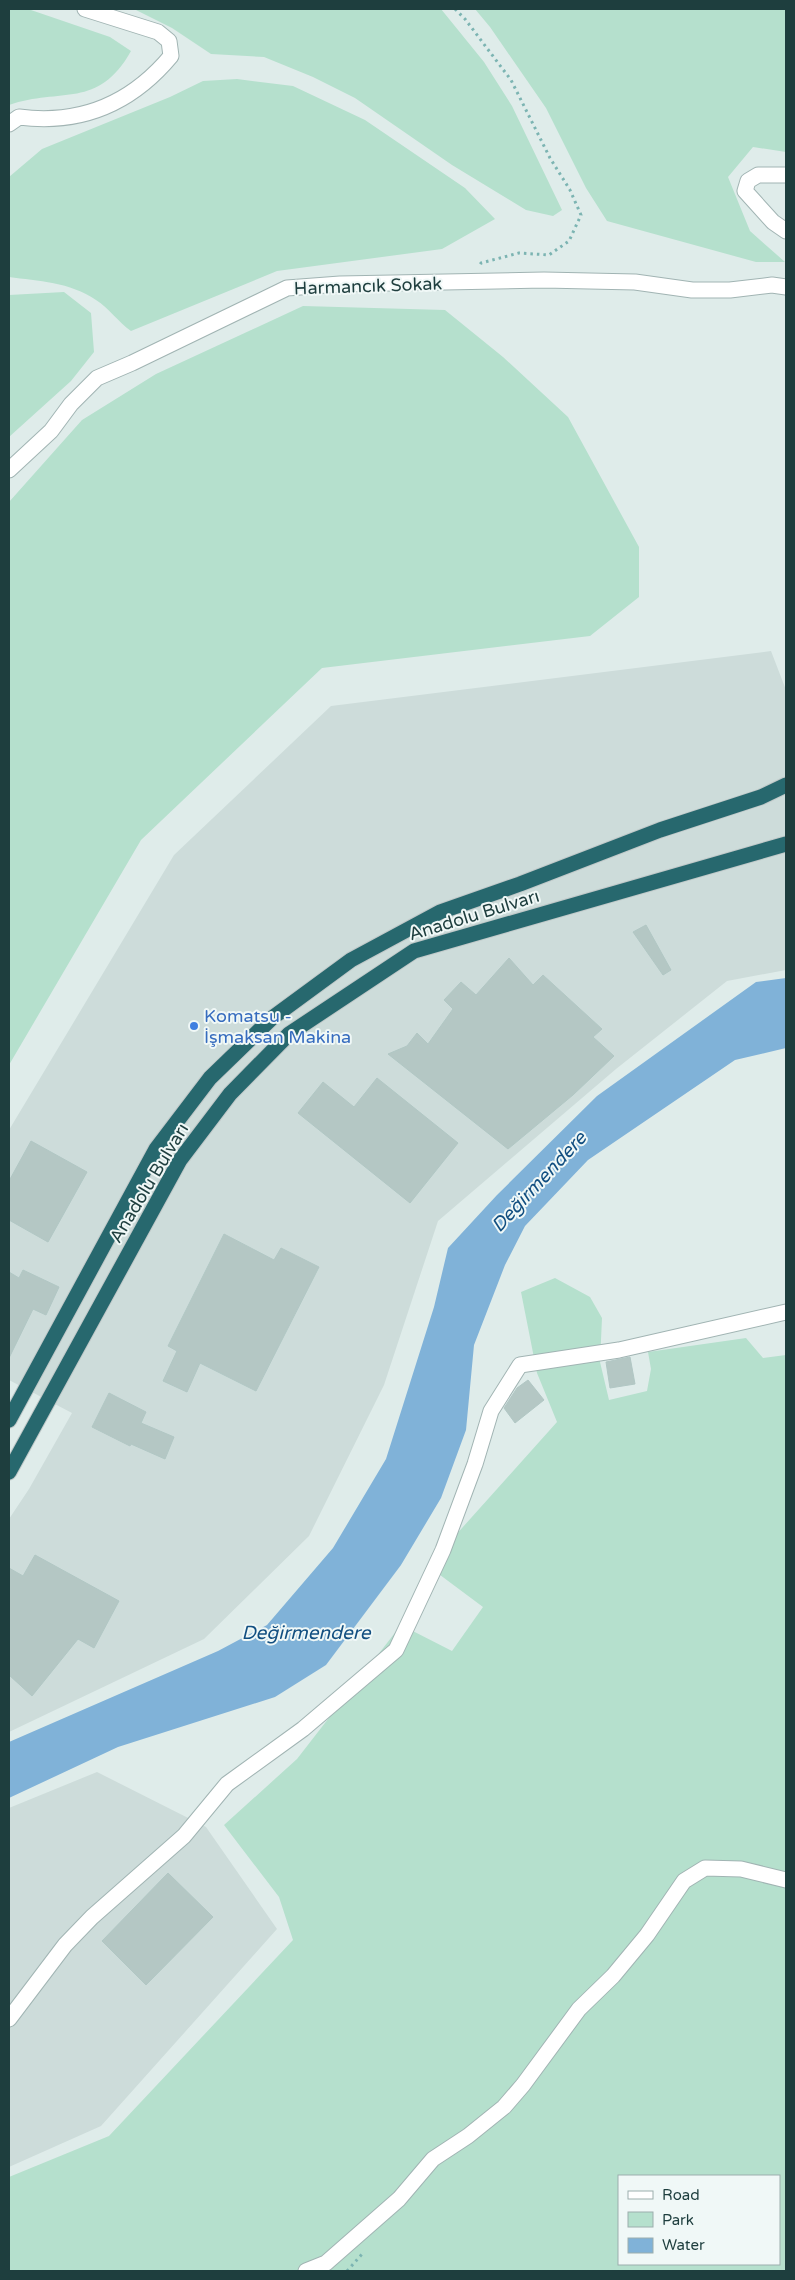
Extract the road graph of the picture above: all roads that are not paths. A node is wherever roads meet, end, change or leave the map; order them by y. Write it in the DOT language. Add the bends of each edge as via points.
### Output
graph roads {
  1 [pos="85,9"];
  2 [pos="9,124"];
  3 [pos="786,175"];
  4 [pos="786,232"];
  5 [pos="786,287"];
  6 [pos="9,470"];
  7 [pos="786,785"];
  8 [pos="786,844"];
  9 [pos="786,1312"];
  10 [pos="9,1420"];
  11 [pos="9,1472"];
  12 [pos="786,1880"];
  13 [pos="9,2019"];
  14 [pos="306,2271"];
  1 -- 2 [label="street" via="158,32 169,41 171,56 131,93 87,115 38,120 19,117"];
  3 -- 4 [label="street" via="758,175 748,181 745,191"];
  5 -- 6 [label="street, Harmancık Sokak" via="692,290 636,282 544,280 287,288 97,378 51,430"];
  7 -- 10 [label="highway, Anadolu Bulvarı" via="440,912 352,960 272,1018 210,1078 156,1149"];
  8 -- 11 [label="highway, Anadolu Bulvarı" via="414,951 289,1034 230,1094 180,1160"];
  9 -- 13 [label="street" via="619,1350 520,1365 490,1411 475,1464 443,1550 396,1650 303,1729 227,1784 184,1836 65,1945"];
  12 -- 14 [label="street" via="741,1869 705,1868 684,1881 647,1935 579,2010 504,2107 433,2159 399,2199 326,2264"];
}
